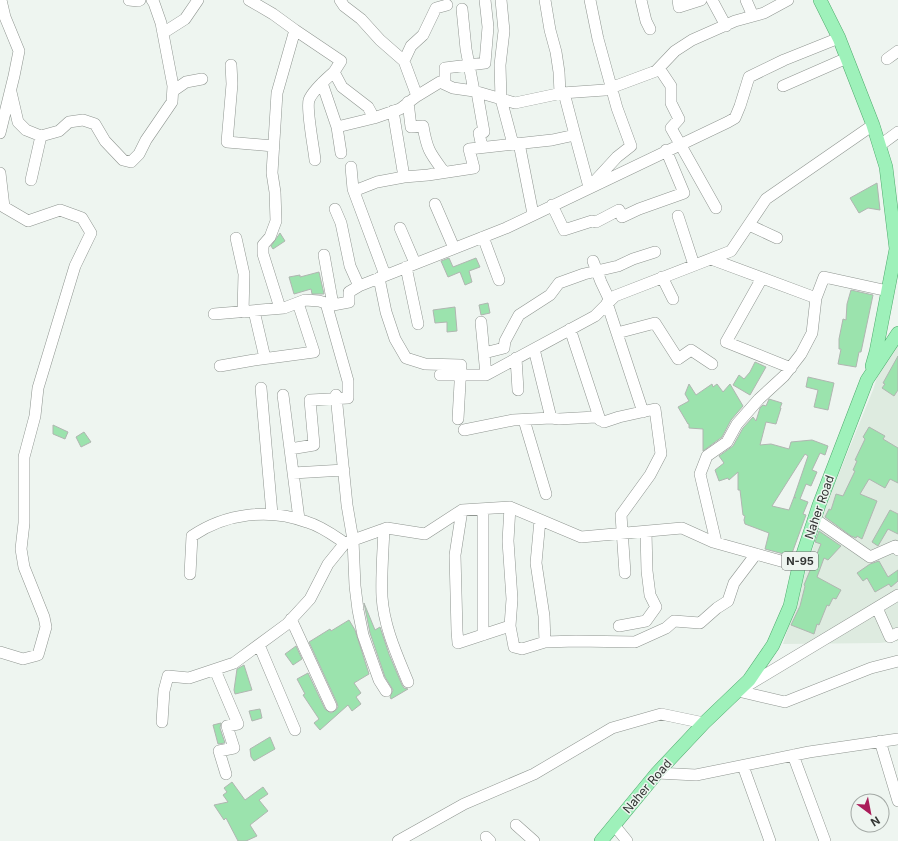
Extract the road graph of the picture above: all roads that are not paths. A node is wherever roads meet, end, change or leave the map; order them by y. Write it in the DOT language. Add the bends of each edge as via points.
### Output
graph roads {
  1 [pos="1,0"];
  2 [pos="129,0"];
  3 [pos="140,0"];
  4 [pos="152,0"];
  5 [pos="198,0"];
  6 [pos="249,0"];
  7 [pos="340,0"];
  8 [pos="485,0"];
  9 [pos="501,0"];
  10 [pos="545,0"];
  11 [pos="590,0"];
  12 [pos="641,0"];
  13 [pos="678,0"];
  14 [pos="701,0"];
  15 [pos="712,0"];
  16 [pos="746,0"];
  17 [pos="788,0"];
  18 [pos="820,0"];
  19 [pos="447,5"];
  20 [pos="462,9"];
  21 [pos="753,16"];
  22 [pos="726,26"];
  23 [pos="650,29"];
  24 [pos="295,30"];
  25 [pos="163,34"];
  26 [pos="839,38"];
  27 [pos="898,51"];
  28 [pos="847,58"];
  29 [pos="887,59"];
  30 [pos="404,61"];
  31 [pos="469,64"];
  32 [pos="231,65"];
  33 [pos="659,68"];
  34 [pos="334,72"];
  35 [pos="202,79"];
  36 [pos="322,83"];
  37 [pos="445,84"];
  38 [pos="783,86"];
  39 [pos="611,87"];
  40 [pos="11,91"];
  41 [pos="173,91"];
  42 [pos="476,92"];
  43 [pos="562,93"];
  44 [pos="412,99"];
  45 [pos="501,99"];
  46 [pos="393,111"];
  47 [pos="374,118"];
  48 [pos="872,125"];
  49 [pos="337,127"];
  50 [pos="898,132"];
  51 [pos="0,133"];
  52 [pos="576,135"];
  53 [pos="41,136"];
  54 [pos="516,144"];
  55 [pos="679,144"];
  56 [pos="273,146"];
  57 [pos="879,146"];
  58 [pos="482,147"];
  59 [pos="666,150"];
  60 [pos="341,153"];
  61 [pos="316,160"];
  62 [pos="351,167"];
  63 [pos="444,172"];
  64 [pos="0,173"];
  65 [pos="404,177"];
  66 [pos="31,180"];
  67 [pos="590,187"];
  68 [pos="354,192"];
  69 [pos="435,204"];
  70 [pos="552,205"];
  71 [pos="716,208"];
  72 [pos="335,209"];
  73 [pos="533,214"];
  74 [pos="678,216"];
  75 [pos="749,225"];
  76 [pos="400,228"];
  77 [pos="483,237"];
  78 [pos="236,238"];
  79 [pos="777,238"];
  80 [pos="454,248"];
  81 [pos="655,252"];
  82 [pos="324,255"];
  83 [pos="711,258"];
  84 [pos="411,265"];
  85 [pos="694,265"];
  86 [pos="595,266"];
  87 [pos="382,277"];
  88 [pos="662,278"];
  89 [pos="762,278"];
  90 [pos="499,280"];
  91 [pos="359,286"];
  92 [pos="888,291"];
  93 [pos="816,298"];
  94 [pos="673,299"];
  95 [pos="608,302"];
  96 [pos="298,303"];
  97 [pos="330,304"];
  98 [pos="280,308"];
  99 [pos="249,312"];
  100 [pos="214,314"];
  101 [pos="481,322"];
  102 [pos="418,324"];
  103 [pos="570,329"];
  104 [pos="617,333"];
  105 [pos="898,333"];
  106 [pos="534,349"];
  107 [pos="484,353"];
  108 [pos="264,358"];
  109 [pos="516,358"];
  110 [pos="712,364"];
  111 [pos="220,366"];
  112 [pos="791,368"];
  113 [pos="440,375"];
  114 [pos="460,375"];
  115 [pos="486,375"];
  116 [pos="867,380"];
  117 [pos="261,388"];
  118 [pos="518,390"];
  119 [pos="283,395"];
  120 [pos="336,396"];
  121 [pos="644,412"];
  122 [pos="551,418"];
  123 [pos="458,419"];
  124 [pos="524,420"];
  125 [pos="600,420"];
  126 [pos="464,430"];
  127 [pos="290,449"];
  128 [pos="344,470"];
  129 [pos="293,473"];
  130 [pos="546,494"];
  131 [pos="510,507"];
  132 [pos="483,509"];
  133 [pos="462,510"];
  134 [pos="272,514"];
  135 [pos="299,519"];
  136 [pos="815,519"];
  137 [pos="540,520"];
  138 [pos="384,529"];
  139 [pos="646,532"];
  140 [pos="622,534"];
  141 [pos="349,541"];
  142 [pos="716,542"];
  143 [pos="898,550"];
  144 [pos="756,554"];
  145 [pos="799,566"];
  146 [pos="625,573"];
  147 [pos="190,574"];
  148 [pos="898,595"];
  149 [pos="876,608"];
  150 [pos="291,619"];
  151 [pos="510,626"];
  152 [pos="619,626"];
  153 [pos="898,633"];
  154 [pos="483,635"];
  155 [pos="545,642"];
  156 [pos="259,645"];
  157 [pos="0,652"];
  158 [pos="898,660"];
  159 [pos="215,670"];
  160 [pos="408,682"];
  161 [pos="386,691"];
  162 [pos="738,691"];
  163 [pos="331,706"];
  164 [pos="162,722"];
  165 [pos="704,723"];
  166 [pos="295,730"];
  167 [pos="898,738"];
  168 [pos="880,741"];
  169 [pos="793,755"];
  170 [pos="743,766"];
  171 [pos="657,773"];
  172 [pos="226,774"];
  173 [pos="898,801"];
  174 [pos="516,825"];
  175 [pos="614,825"];
  176 [pos="398,841"];
  177 [pos="534,841"];
  178 [pos="601,841"];
  179 [pos="627,841"];
  180 [pos="770,841"];
  181 [pos="825,841"];
  1 -- 40 [label="street" via="19,50"];
  2 -- 3 [label="street"];
  4 -- 25 [label="street"];
  5 -- 25 [label="street" via="185,19"];
  6 -- 24 [label="street"];
  7 -- 30 [label="street"];
  8 -- 31 [label="street" via="488,26 485,63"];
  9 -- 45 [label="street" via="504,32 500,65"];
  10 -- 43 [label="street"];
  11 -- 39 [label="street"];
  12 -- 23 [label="street"];
  13 -- 14 [label="street" via="679,7"];
  15 -- 22 [label="street"];
  16 -- 21 [label="street"];
  17 -- 21 [label="street"];
  18 -- 26 [label="main road"];
  19 -- 30 [label="street" via="436,8 423,35 411,46"];
  20 -- 31 [label="street"];
  21 -- 22 [label="street"];
  22 -- 33 [label="street" via="686,44 675,51"];
  24 -- 34 [label="street" via="341,61"];
  24 -- 56 [label="street" via="277,93"];
  25 -- 41 [label="street"];
  26 -- 28 [label="main road"];
  26 -- 55 [label="street" via="749,77 734,118"];
  27 -- 29 [label="street"];
  28 -- 38 [label="street"];
  28 -- 48 [label="main road"];
  30 -- 44 [label="street"];
  31 -- 37 [label="street" via="445,68"];
  31 -- 42 [label="street"];
  32 -- 56 [label="street" via="227,142"];
  33 -- 39 [label="street"];
  33 -- 55 [label="street" via="671,86 671,103 679,119 671,128"];
  34 -- 36 [label="street"];
  34 -- 47 [label="street" via="342,87 368,107"];
  35 -- 41 [label="street" via="186,82"];
  36 -- 49 [label="street"];
  36 -- 61 [label="street" via="308,101"];
  37 -- 42 [label="street"];
  37 -- 44 [label="street" via="440,82"];
  39 -- 43 [label="street" via="605,90"];
  39 -- 67 [label="street" via="631,146 617,157"];
  40 -- 51 [label="street"];
  40 -- 53 [label="street" via="18,122 26,130"];
  41 -- 53 [label="street" via="172,102 139,154 131,162 123,160 95,124 82,120 69,122 59,131"];
  42 -- 45 [label="street"];
  42 -- 58 [label="street" via="484,132 480,133"];
  43 -- 45 [label="street" via="515,102"];
  43 -- 52 [label="street"];
  44 -- 46 [label="street" via="400,109"];
  44 -- 63 [label="street" via="411,127 423,126 430,154"];
  45 -- 54 [label="street"];
  46 -- 47 [label="street"];
  46 -- 65 [label="street"];
  47 -- 49 [label="street"];
  48 -- 57 [label="main road"];
  48 -- 75 [label="street" via="766,199"];
  49 -- 60 [label="street"];
  50 -- 57 [label="street"];
  52 -- 54 [label="street"];
  52 -- 67 [label="street"];
  53 -- 66 [label="street"];
  54 -- 58 [label="street"];
  54 -- 73 [label="street"];
  55 -- 59 [label="street"];
  55 -- 71 [label="street"];
  56 -- 98 [label="street" via="272,173 276,221 270,237 263,244 263,254"];
  57 -- 92 [label="main road" via="886,167 896,249"];
  58 -- 63 [label="street" via="469,149 474,168"];
  59 -- 67 [label="street"];
  59 -- 70 [label="street" via="684,193 622,217 618,210 596,222 564,230"];
  62 -- 68 [label="street"];
  63 -- 65 [label="street"];
  64 -- 157 [label="street" via="4,207 28,221 60,210 82,218 91,233 75,266 38,388 35,416 24,458 24,524 21,549 24,566 46,627 38,655 23,659"];
  65 -- 68 [label="street" via="377,182"];
  67 -- 70 [label="street"];
  68 -- 87 [label="street"];
  69 -- 80 [label="street"];
  70 -- 73 [label="street"];
  72 -- 91 [label="street" via="341,223 350,266"];
  73 -- 77 [label="street"];
  74 -- 85 [label="street"];
  75 -- 79 [label="street"];
  75 -- 83 [label="street" via="731,251"];
  76 -- 84 [label="street"];
  77 -- 80 [label="street"];
  77 -- 90 [label="street"];
  78 -- 99 [label="street"];
  80 -- 84 [label="street"];
  81 -- 86 [label="street" via="618,266"];
  82 -- 97 [label="street"];
  83 -- 85 [label="street"];
  83 -- 89 [label="street"];
  84 -- 87 [label="street"];
  84 -- 102 [label="street"];
  85 -- 88 [label="street"];
  86 -- 95 [label="street"];
  86 -- 107 [label="street" via="584,274 559,283 550,296 519,315 504,348"];
  87 -- 91 [label="street"];
  87 -- 114 [label="street" via="386,312 395,339 406,358 425,364 460,365"];
  88 -- 94 [label="street"];
  88 -- 95 [label="street" via="615,296"];
  89 -- 93 [label="street"];
  89 -- 112 [label="street" via="726,342"];
  91 -- 97 [label="street" via="350,292 349,302"];
  92 -- 93 [label="street" via="824,277"];
  92 -- 116 [label="main road" via="876,352"];
  93 -- 112 [label="street" via="812,333"];
  95 -- 103 [label="street" via="595,316"];
  95 -- 104 [label="street"];
  96 -- 97 [label="street" via="305,300"];
  96 -- 98 [label="street"];
  96 -- 108 [label="street" via="314,352"];
  97 -- 120 [label="street" via="348,381 348,398"];
  98 -- 99 [label="street"];
  99 -- 100 [label="street"];
  99 -- 108 [label="street"];
  101 -- 107 [label="street"];
  103 -- 106 [label="street"];
  103 -- 125 [label="street"];
  104 -- 110 [label="street" via="655,323 678,359 691,350"];
  104 -- 121 [label="street"];
  105 -- 116 [label="main road, Naher Road / N-95"];
  106 -- 109 [label="street"];
  106 -- 122 [label="street"];
  107 -- 115 [label="street"];
  108 -- 111 [label="street"];
  109 -- 115 [label="street"];
  109 -- 118 [label="street"];
  112 -- 142 [label="street" via="737,424 727,442 707,456 700,474"];
  113 -- 114 [label="street"];
  114 -- 115 [label="street"];
  114 -- 123 [label="street"];
  116 -- 136 [label="main road, Naher Road / N-95"];
  117 -- 134 [label="street"];
  119 -- 127 [label="street"];
  120 -- 127 [label="street" via="310,400 314,445"];
  120 -- 128 [label="street"];
  121 -- 125 [label="street" via="604,422"];
  121 -- 140 [label="street" via="655,410 661,454 650,475 621,515"];
  122 -- 124 [label="street"];
  122 -- 125 [label="street" via="596,417"];
  124 -- 126 [label="street"];
  124 -- 130 [label="street"];
  127 -- 129 [label="street"];
  128 -- 129 [label="street"];
  128 -- 141 [label="street"];
  129 -- 135 [label="street"];
  131 -- 132 [label="street"];
  131 -- 137 [label="street"];
  131 -- 151 [label="street"];
  132 -- 133 [label="street"];
  132 -- 154 [label="street"];
  133 -- 138 [label="street" via="425,534"];
  133 -- 154 [label="street" via="455,555 458,643"];
  134 -- 135 [label="street"];
  134 -- 147 [label="street" via="244,516 219,522 192,536"];
  135 -- 141 [label="street"];
  136 -- 143 [label="street" via="870,557 895,546"];
  136 -- 145 [label="main road, Naher Road / N-95"];
  137 -- 140 [label="street" via="581,537"];
  137 -- 155 [label="street" via="536,563"];
  138 -- 141 [label="street"];
  138 -- 160 [label="street" via="382,598 387,626"];
  139 -- 140 [label="street"];
  139 -- 142 [label="street" via="682,528"];
  139 -- 152 [label="street" via="650,595 656,607 646,621"];
  140 -- 146 [label="street"];
  141 -- 150 [label="street" via="328,564 310,599"];
  141 -- 161 [label="street" via="363,635 379,680"];
  142 -- 144 [label="street"];
  144 -- 145 [label="street"];
  144 -- 155 [label="street" via="734,583 728,601 700,623 674,621 666,628 635,642"];
  145 -- 162 [label="main road, Naher Road / N-95" via="790,606 773,645 749,680"];
  148 -- 149 [label="street"];
  149 -- 153 [label="street" via="890,637"];
  149 -- 162 [label="street"];
  150 -- 156 [label="street"];
  150 -- 163 [label="street"];
  151 -- 154 [label="street"];
  151 -- 155 [label="street" via="514,647 522,650"];
  156 -- 159 [label="street" via="234,663"];
  156 -- 166 [label="street"];
  158 -- 162 [label="street" via="785,702"];
  159 -- 164 [label="street" via="189,678 168,676 164,691"];
  159 -- 172 [label="street" via="238,724 227,726 234,748 219,751"];
  162 -- 165 [label="main road, Naher Road / N-95"];
  165 -- 171 [label="main road, Naher Road / N-95"];
  165 -- 176 [label="street" via="661,714 612,728 534,774 464,804"];
  167 -- 168 [label="street"];
  168 -- 169 [label="street"];
  168 -- 173 [label="street"];
  169 -- 170 [label="street"];
  169 -- 181 [label="street"];
  170 -- 171 [label="street" via="696,774"];
  170 -- 180 [label="street"];
  171 -- 175 [label="main road, Naher Road / N-95"];
  174 -- 177 [label="street"];
  175 -- 178 [label="main road, Naher Road / N-95"];
  175 -- 179 [label="street"];
}
